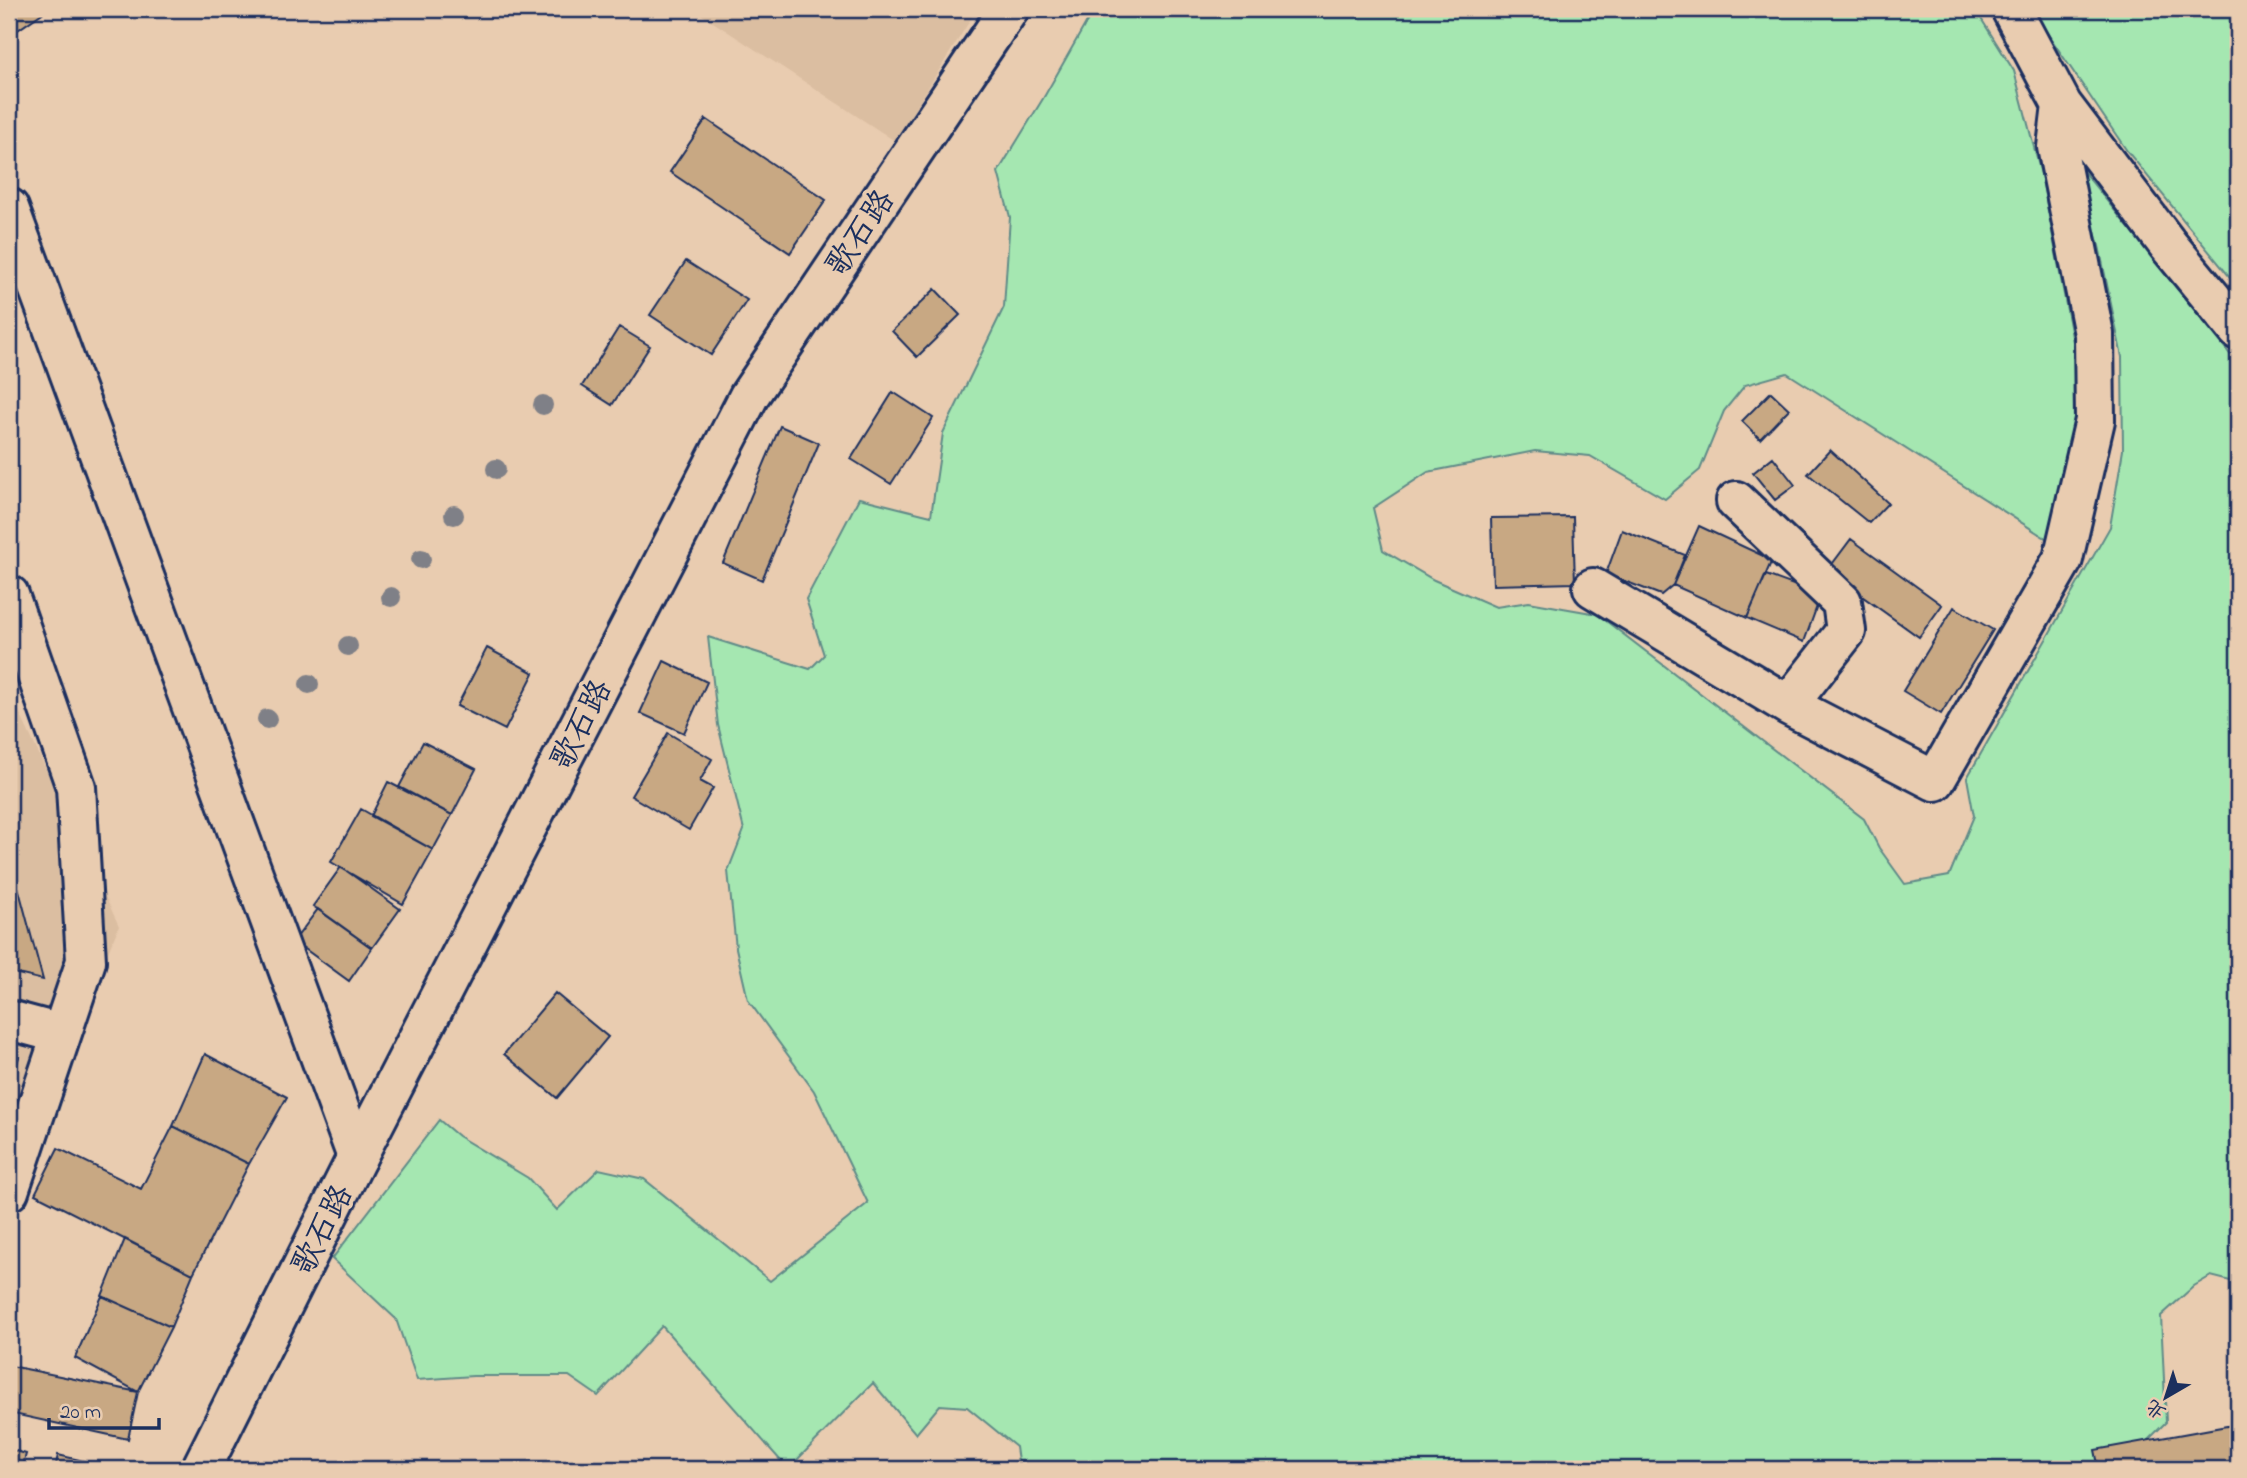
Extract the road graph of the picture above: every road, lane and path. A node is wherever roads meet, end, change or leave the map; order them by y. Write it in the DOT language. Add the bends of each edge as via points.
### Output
graph roads {
  1 [pos="1009,9"];
  2 [pos="2011,9"];
  3 [pos="2062,105"];
  4 [pos="9,208"];
  5 [pos="2238,330"];
  6 [pos="1736,501"];
  7 [pos="1593,588"];
  8 [pos="9,594"];
  9 [pos="1788,705"];
  10 [pos="9,1020"];
  11 [pos="61,1034"];
  12 [pos="356,1157"];
  13 [pos="9,1191"];
  14 [pos="201,1469"];
  1 -- 12 [label="street, 歌石路" via="749,396"];
  2 -- 3 [label="street"];
  3 -- 5 [label="street"];
  3 -- 9 [label="street" via="2057,147 2094,334 2095,420 2063,559 1936,781"];
  4 -- 12 [label="street"];
  6 -- 9 [label="street" via="1842,602 1846,631"];
  7 -- 9 [label="street"];
  8 -- 11 [label="street" via="76,787 86,961"];
  10 -- 11 [label="street"];
  11 -- 13 [label="street"];
  12 -- 14 [label="street, 歌石路"];
}
